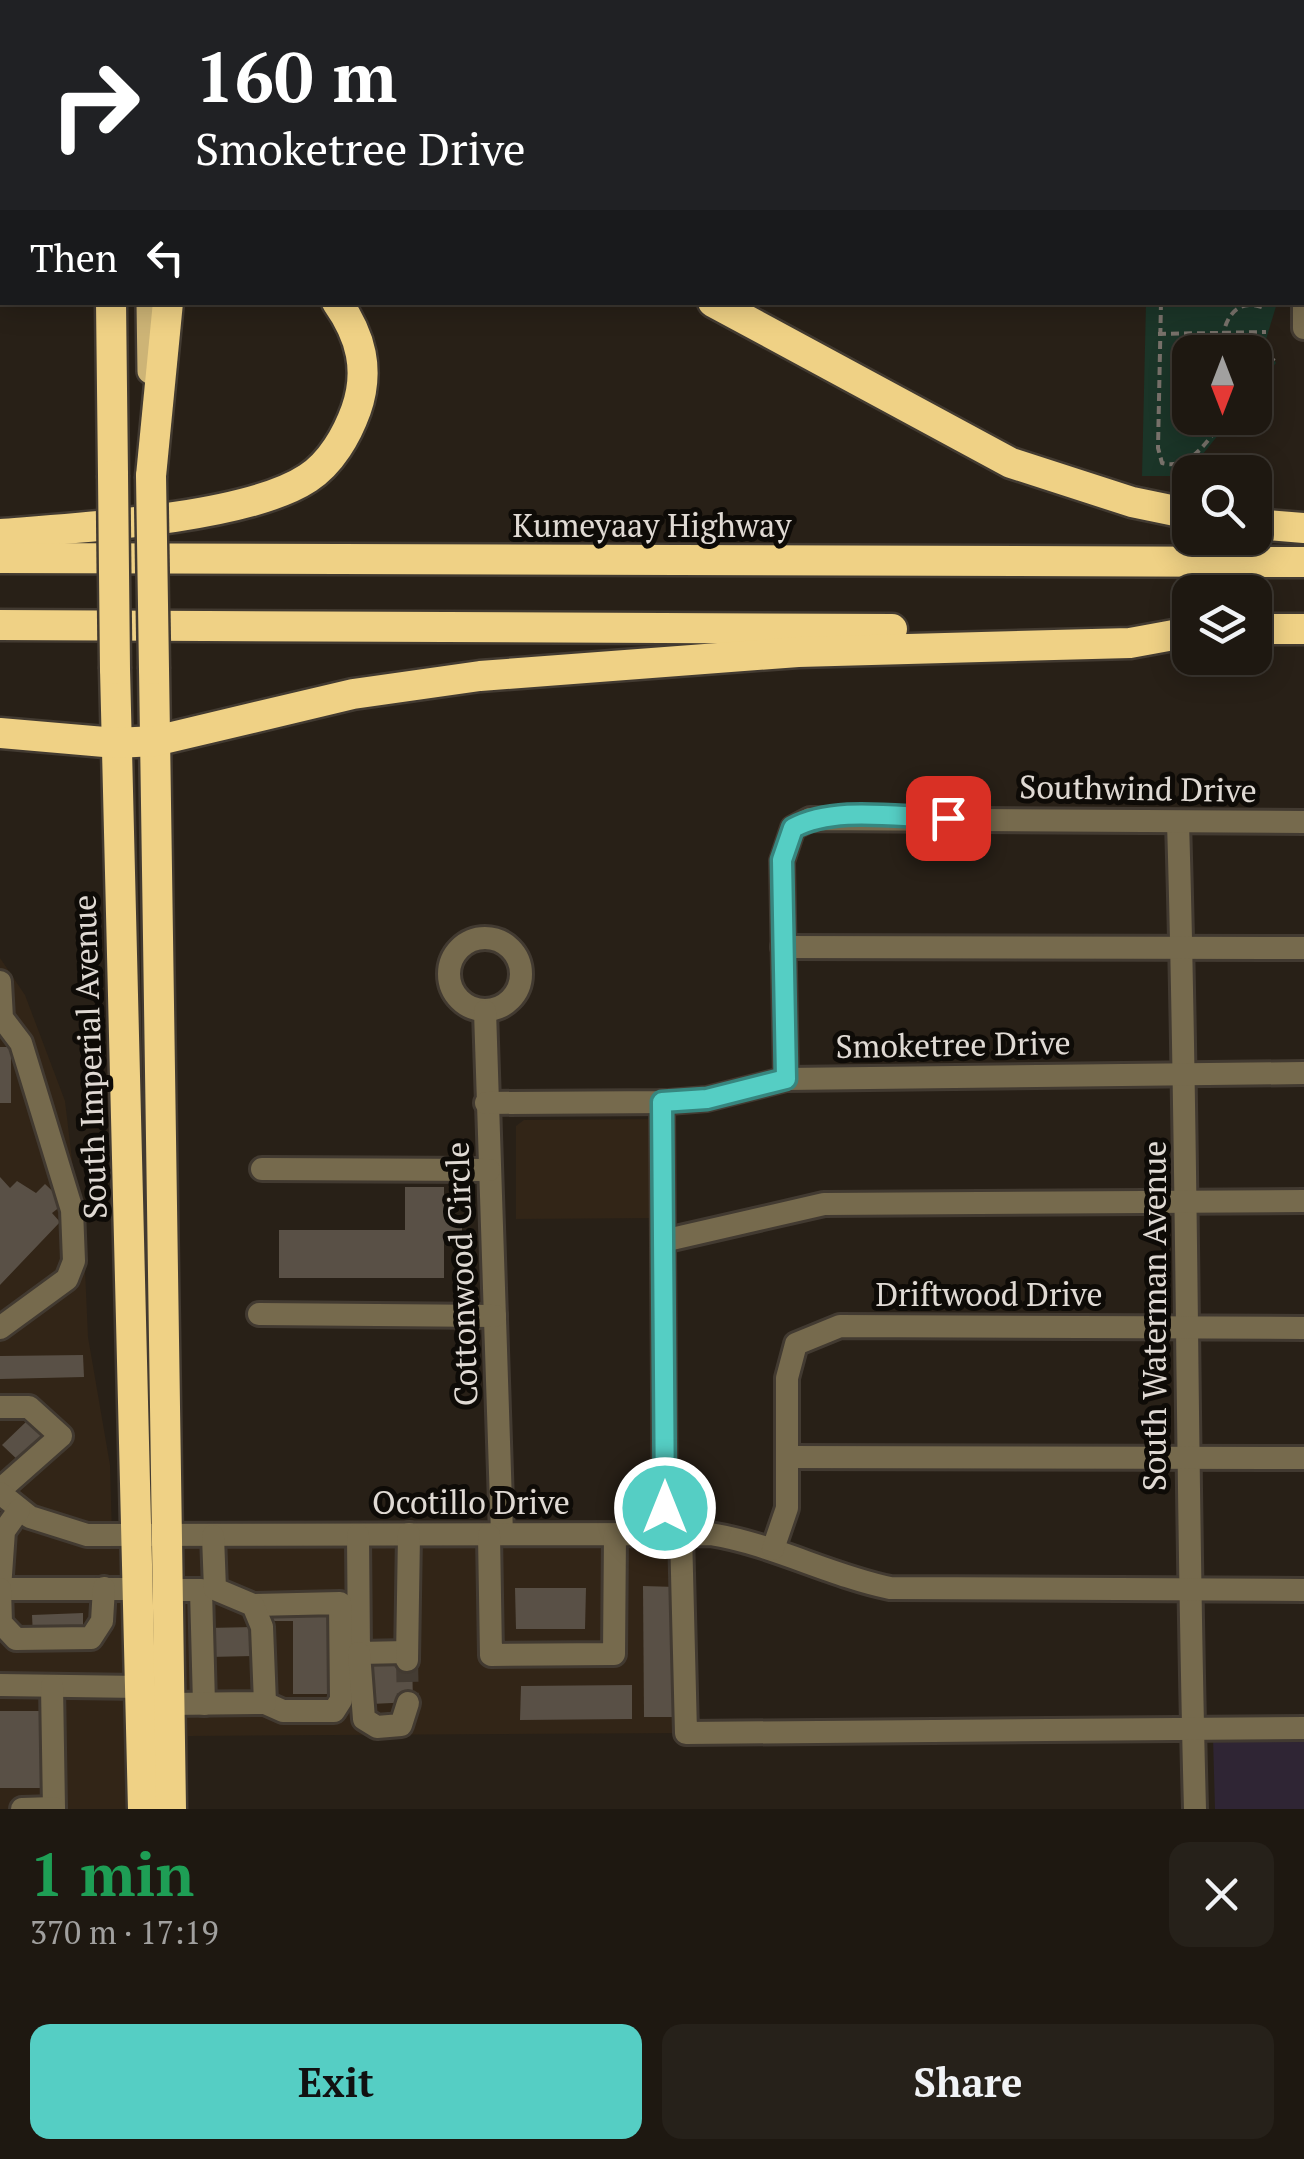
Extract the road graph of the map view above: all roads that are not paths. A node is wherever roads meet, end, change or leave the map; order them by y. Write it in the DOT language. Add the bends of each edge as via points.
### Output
graph roads {
  1 [pos="110,305"];
  2 [pos="149,305"];
  3 [pos="168,305"];
  4 [pos="339,305"];
  5 [pos="718,305"];
  6 [pos="151,476"];
  7 [pos="1172,510"];
  8 [pos="1272,525"];
  9 [pos="1304,528"];
  10 [pos="0,534"];
  11 [pos="0,558"];
  12 [pos="1304,562"];
  13 [pos="0,625"];
  14 [pos="1304,629"];
  15 [pos="1272,630"];
  16 [pos="1172,631"];
  17 [pos="1172,634"];
  18 [pos="0,734"];
  19 [pos="154,741"];
  20 [pos="116,743"];
  21 [pos="1178,822"];
  22 [pos="1304,822"];
  23 [pos="783,947"];
  24 [pos="1182,948"];
  25 [pos="1304,948"];
  26 [pos="0,982"];
  27 [pos="486,1010"];
  28 [pos="1186,1073"];
  29 [pos="1304,1073"];
  30 [pos="786,1079"];
  31 [pos="662,1102"];
  32 [pos="486,1103"];
  33 [pos="262,1169"];
  34 [pos="489,1170"];
  35 [pos="1186,1200"];
  36 [pos="1304,1200"];
  37 [pos="664,1242"];
  38 [pos="259,1314"];
  39 [pos="495,1316"];
  40 [pos="0,1328"];
  41 [pos="1187,1328"];
  42 [pos="1304,1328"];
  43 [pos="0,1407"];
  44 [pos="787,1457"];
  45 [pos="1187,1458"];
  46 [pos="1304,1458"];
  47 [pos="0,1492"];
  48 [pos="19,1510"];
  49 [pos="2,1534"];
  50 [pos="409,1534"];
  51 [pos="496,1534"];
  52 [pos="673,1534"];
  53 [pos="358,1535"];
  54 [pos="615,1535"];
  55 [pos="214,1536"];
  56 [pos="152,1537"];
  57 [pos="773,1549"];
  58 [pos="104,1588"];
  59 [pos="0,1589"];
  60 [pos="153,1589"];
  61 [pos="208,1590"];
  62 [pos="1188,1590"];
  63 [pos="1304,1590"];
  64 [pos="254,1605"];
  65 [pos="359,1653"];
  66 [pos="0,1685"];
  67 [pos="52,1686"];
  68 [pos="140,1687"];
  69 [pos="265,1703"];
  70 [pos="408,1703"];
  71 [pos="169,1704"];
  72 [pos="204,1704"];
  73 [pos="1193,1728"];
  74 [pos="1304,1728"];
  75 [pos="22,1809"];
  76 [pos="54,1809"];
  77 [pos="143,1809"];
  78 [pos="171,1809"];
  79 [pos="1196,1809"];
  1 -- 20 [label="highway, South Imperial Avenue, bridge"];
  2 -- 6 [label="main road, South Imperial Avenue"];
  3 -- 6 [label="highway"];
  4 -- 10 [label="highway" via="359,338 361,394 340,442 307,479 220,507"];
  5 -- 7 [label="highway" via="1011,463"];
  6 -- 19 [label="highway, South Imperial Avenue, bridge"];
  8 -- 9 [label="highway"];
  11 -- 12 [label="highway, Kumeyaay Highway"];
  13 -- 16 [label="highway"];
  14 -- 15 [label="highway"];
  17 -- 19 [label="highway" via="1130,642 798,652 480,676 353,694"];
  18 -- 20 [label="highway"];
  19 -- 20 [label="highway"];
  19 -- 56 [label="highway, South Imperial Avenue"];
  20 -- 56 [label="highway, South Imperial Avenue"];
  21 -- 22 [label="street, Southwind Drive"];
  21 -- 23 [label="street, Southwind Drive" via="810,819 793,828 782,860"];
  21 -- 24 [label="street, South Waterman Avenue"];
  23 -- 24 [label="street"];
  23 -- 30 [label="street"];
  24 -- 25 [label="street"];
  24 -- 28 [label="street, South Waterman Avenue"];
  26 -- 40 [label="street" via="2,1018 21,1043 72,1210 74,1261 67,1279"];
  27 -- 32 [label="street, Cottonwood Circle"];
  28 -- 29 [label="street, Smoketree Drive"];
  28 -- 30 [label="street, Smoketree Drive"];
  28 -- 35 [label="street, South Waterman Avenue"];
  30 -- 31 [label="street, Smoketree Drive" via="707,1099"];
  31 -- 32 [label="street, Smoketree Drive"];
  31 -- 37 [label="street"];
  32 -- 34 [label="street, Cottonwood Circle"];
  33 -- 34 [label="street"];
  34 -- 39 [label="street, Cottonwood Circle"];
  35 -- 36 [label="street"];
  35 -- 37 [label="street" via="824,1204"];
  35 -- 41 [label="street, South Waterman Avenue"];
  37 -- 52 [label="street"];
  38 -- 39 [label="street"];
  39 -- 51 [label="street, Cottonwood Circle"];
  41 -- 42 [label="street, Driftwood Drive"];
  41 -- 44 [label="street, Driftwood Drive" via="840,1326 796,1344 787,1378"];
  41 -- 45 [label="street, South Waterman Avenue"];
  43 -- 47 [label="street" via="29,1407 61,1436"];
  44 -- 45 [label="street"];
  44 -- 57 [label="street" via="787,1508"];
  45 -- 46 [label="street"];
  45 -- 62 [label="street, South Waterman Avenue"];
  47 -- 48 [label="street, Ocotillo Drive"];
  48 -- 49 [label="street"];
  48 -- 56 [label="street, Ocotillo Drive" via="87,1535"];
  49 -- 59 [label="street"];
  50 -- 51 [label="street, Ocotillo Drive"];
  50 -- 53 [label="street, Ocotillo Drive"];
  50 -- 65 [label="street" via="407,1656"];
  51 -- 54 [label="street, Ocotillo Drive"];
  51 -- 54 [label="street, Cottonwood Circle" via="492,1655 614,1654"];
  52 -- 54 [label="street, Ocotillo Drive"];
  52 -- 57 [label="street, Ocotillo Drive"];
  52 -- 73 [label="street" via="686,1733"];
  53 -- 55 [label="street, Ocotillo Drive"];
  53 -- 65 [label="street"];
  55 -- 56 [label="street, Ocotillo Drive"];
  55 -- 61 [label="street"];
  56 -- 60 [label="highway, South Imperial Avenue"];
  57 -- 62 [label="street, Ocotillo Drive" via="890,1588"];
  58 -- 59 [label="street"];
  58 -- 59 [label="street" via="102,1621 90,1638 6,1633"];
  58 -- 60 [label="street"];
  60 -- 61 [label="street"];
  60 -- 68 [label="highway, South Imperial Avenue"];
  60 -- 71 [label="highway, South Imperial Avenue"];
  61 -- 64 [label="street"];
  61 -- 72 [label="street"];
  62 -- 63 [label="street, Ocotillo Drive"];
  62 -- 73 [label="street, South Waterman Avenue"];
  64 -- 69 [label="street" via="262,1627"];
  64 -- 69 [label="street" via="340,1603 341,1700 334,1710 283,1711"];
  65 -- 70 [label="street" via="364,1718 377,1727 402,1725"];
  66 -- 67 [label="street"];
  67 -- 68 [label="street"];
  67 -- 76 [label="street"];
  68 -- 77 [label="highway, South Imperial Avenue"];
  69 -- 72 [label="street"];
  71 -- 72 [label="street"];
  71 -- 78 [label="highway, South Imperial Avenue"];
  73 -- 74 [label="street"];
  73 -- 79 [label="street, South Waterman Avenue"];
  75 -- 76 [label="street"];
}
